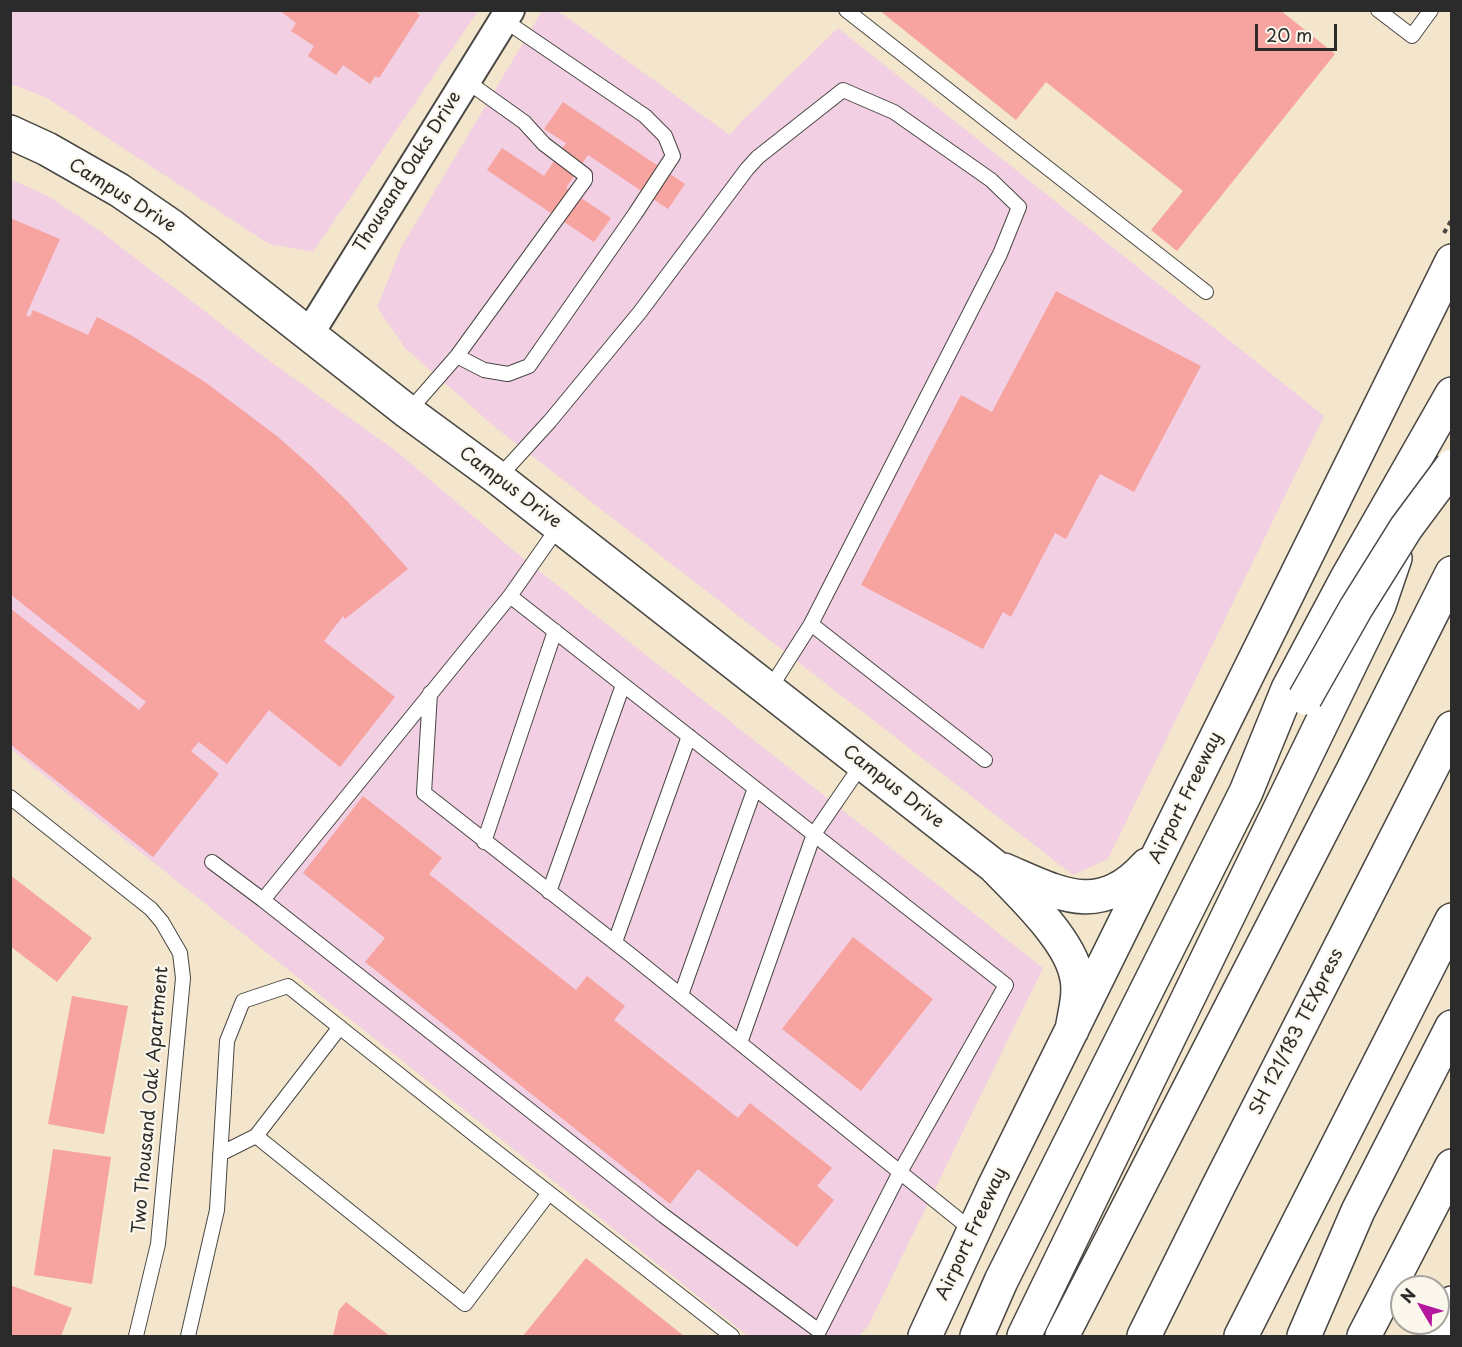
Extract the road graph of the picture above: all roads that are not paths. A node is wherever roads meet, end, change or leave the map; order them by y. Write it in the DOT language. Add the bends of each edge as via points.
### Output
graph roads {
  1 [pos="846,10"];
  2 [pos="1378,10"];
  3 [pos="1431,10"];
  4 [pos="507,15"];
  5 [pos="465,80"];
  6 [pos="10,132"];
  7 [pos="1452,261"];
  8 [pos="1206,292"];
  9 [pos="309,334"];
  10 [pos="457,356"];
  11 [pos="1452,394"];
  12 [pos="408,412"];
  13 [pos="1452,466"];
  14 [pos="498,478"];
  15 [pos="559,526"];
  16 [pos="1452,573"];
  17 [pos="510,596"];
  18 [pos="812,624"];
  19 [pos="555,631"];
  20 [pos="623,685"];
  21 [pos="769,690"];
  22 [pos="430,693"];
  23 [pos="1296,694"];
  24 [pos="1452,728"];
  25 [pos="689,736"];
  26 [pos="985,760"];
  27 [pos="863,763"];
  28 [pos="755,788"];
  29 [pos="10,797"];
  30 [pos="814,834"];
  31 [pos="484,842"];
  32 [pos="1160,850"];
  33 [pos="213,862"];
  34 [pos="994,866"];
  35 [pos="549,892"];
  36 [pos="263,900"];
  37 [pos="1452,920"];
  38 [pos="615,942"];
  39 [pos="681,995"];
  40 [pos="340,1027"];
  41 [pos="1452,1027"];
  42 [pos="1072,1030"];
  43 [pos="740,1043"];
  44 [pos="256,1136"];
  45 [pos="220,1154"];
  46 [pos="1452,1166"];
  47 [pos="900,1172"];
  48 [pos="549,1193"];
  49 [pos="973,1231"];
  50 [pos="1452,1303"];
  51 [pos="823,1334"];
  52 [pos="136,1336"];
  53 [pos="188,1336"];
  54 [pos="732,1336"];
  55 [pos="925,1336"];
  56 [pos="977,1336"];
  57 [pos="1024,1336"];
  58 [pos="1062,1336"];
  59 [pos="1144,1336"];
  60 [pos="1241,1336"];
  61 [pos="1304,1336"];
  62 [pos="1364,1336"];
  63 [pos="1434,1336"];
  1 -- 8 [label="lane"];
  2 -- 3 [label="lane" via="1412,36"];
  4 -- 5 [label="street, Thousand Oaks Drive"];
  4 -- 10 [label="lane" via="560,58 645,116 665,136 673,156 529,366 508,374 484,370"];
  5 -- 9 [label="street, Thousand Oaks Drive"];
  5 -- 10 [label="lane" via="524,122 544,144 585,175 585,180"];
  6 -- 9 [label="main road, Campus Drive" via="136,201"];
  7 -- 32 [label="main road, Airport Freeway"];
  9 -- 12 [label="main road, Campus Drive"];
  10 -- 12 [label="lane"];
  11 -- 23 [label="main road" via="1346,580"];
  11 -- 57 [label="main road" via="1379,605"];
  12 -- 14 [label="main road, Campus Drive"];
  13 -- 23 [label="main road, bridge" via="1399,538"];
  14 -- 15 [label="main road, Campus Drive"];
  14 -- 18 [label="lane" via="640,312 758,157 843,90 894,112 991,180 1018,207 1000,254"];
  15 -- 17 [label="lane"];
  15 -- 21 [label="main road, Campus Drive"];
  16 -- 58 [label="main road"];
  17 -- 19 [label="lane"];
  17 -- 22 [label="lane"];
  18 -- 21 [label="lane"];
  18 -- 26 [label="lane"];
  19 -- 20 [label="lane"];
  19 -- 31 [label="lane"];
  20 -- 25 [label="lane"];
  20 -- 35 [label="lane"];
  21 -- 27 [label="main road, Campus Drive"];
  22 -- 31 [label="lane" via="424,793"];
  22 -- 36 [label="lane"];
  23 -- 56 [label="main road" via="1006,1270"];
  24 -- 59 [label="main road, SH 121/183 TEXpress"];
  25 -- 28 [label="lane"];
  25 -- 38 [label="lane"];
  27 -- 30 [label="lane"];
  27 -- 34 [label="main road, Campus Drive"];
  28 -- 30 [label="lane"];
  28 -- 39 [label="lane"];
  29 -- 52 [label="lane, Two Thousand Oak Apartment" via="151,909 180,953 183,978 158,1244"];
  30 -- 43 [label="lane"];
  30 -- 47 [label="lane" via="1006,985"];
  31 -- 35 [label="lane"];
  32 -- 34 [label="main road, Campus Drive" via="1124,887 1098,897 1073,897"];
  32 -- 42 [label="main road, Airport Freeway"];
  33 -- 36 [label="lane"];
  34 -- 42 [label="main road, Campus Drive" via="1069,954 1077,974 1078,997"];
  35 -- 38 [label="lane"];
  36 -- 51 [label="lane" via="663,1216"];
  37 -- 60 [label="main road"];
  38 -- 39 [label="lane"];
  39 -- 43 [label="lane"];
  40 -- 44 [label="lane"];
  40 -- 45 [label="lane" via="288,986 243,1001 226,1041"];
  40 -- 48 [label="lane"];
  41 -- 61 [label="main road" via="1358,1211"];
  42 -- 49 [label="main road, Airport Freeway"];
  43 -- 47 [label="lane"];
  44 -- 45 [label="lane"];
  44 -- 48 [label="lane" via="465,1304"];
  45 -- 53 [label="lane" via="217,1210"];
  46 -- 62 [label="main road"];
  47 -- 49 [label="lane"];
  47 -- 51 [label="lane"];
  48 -- 54 [label="lane"];
  49 -- 55 [label="main road, Airport Freeway"];
  50 -- 63 [label="main road"];
}
